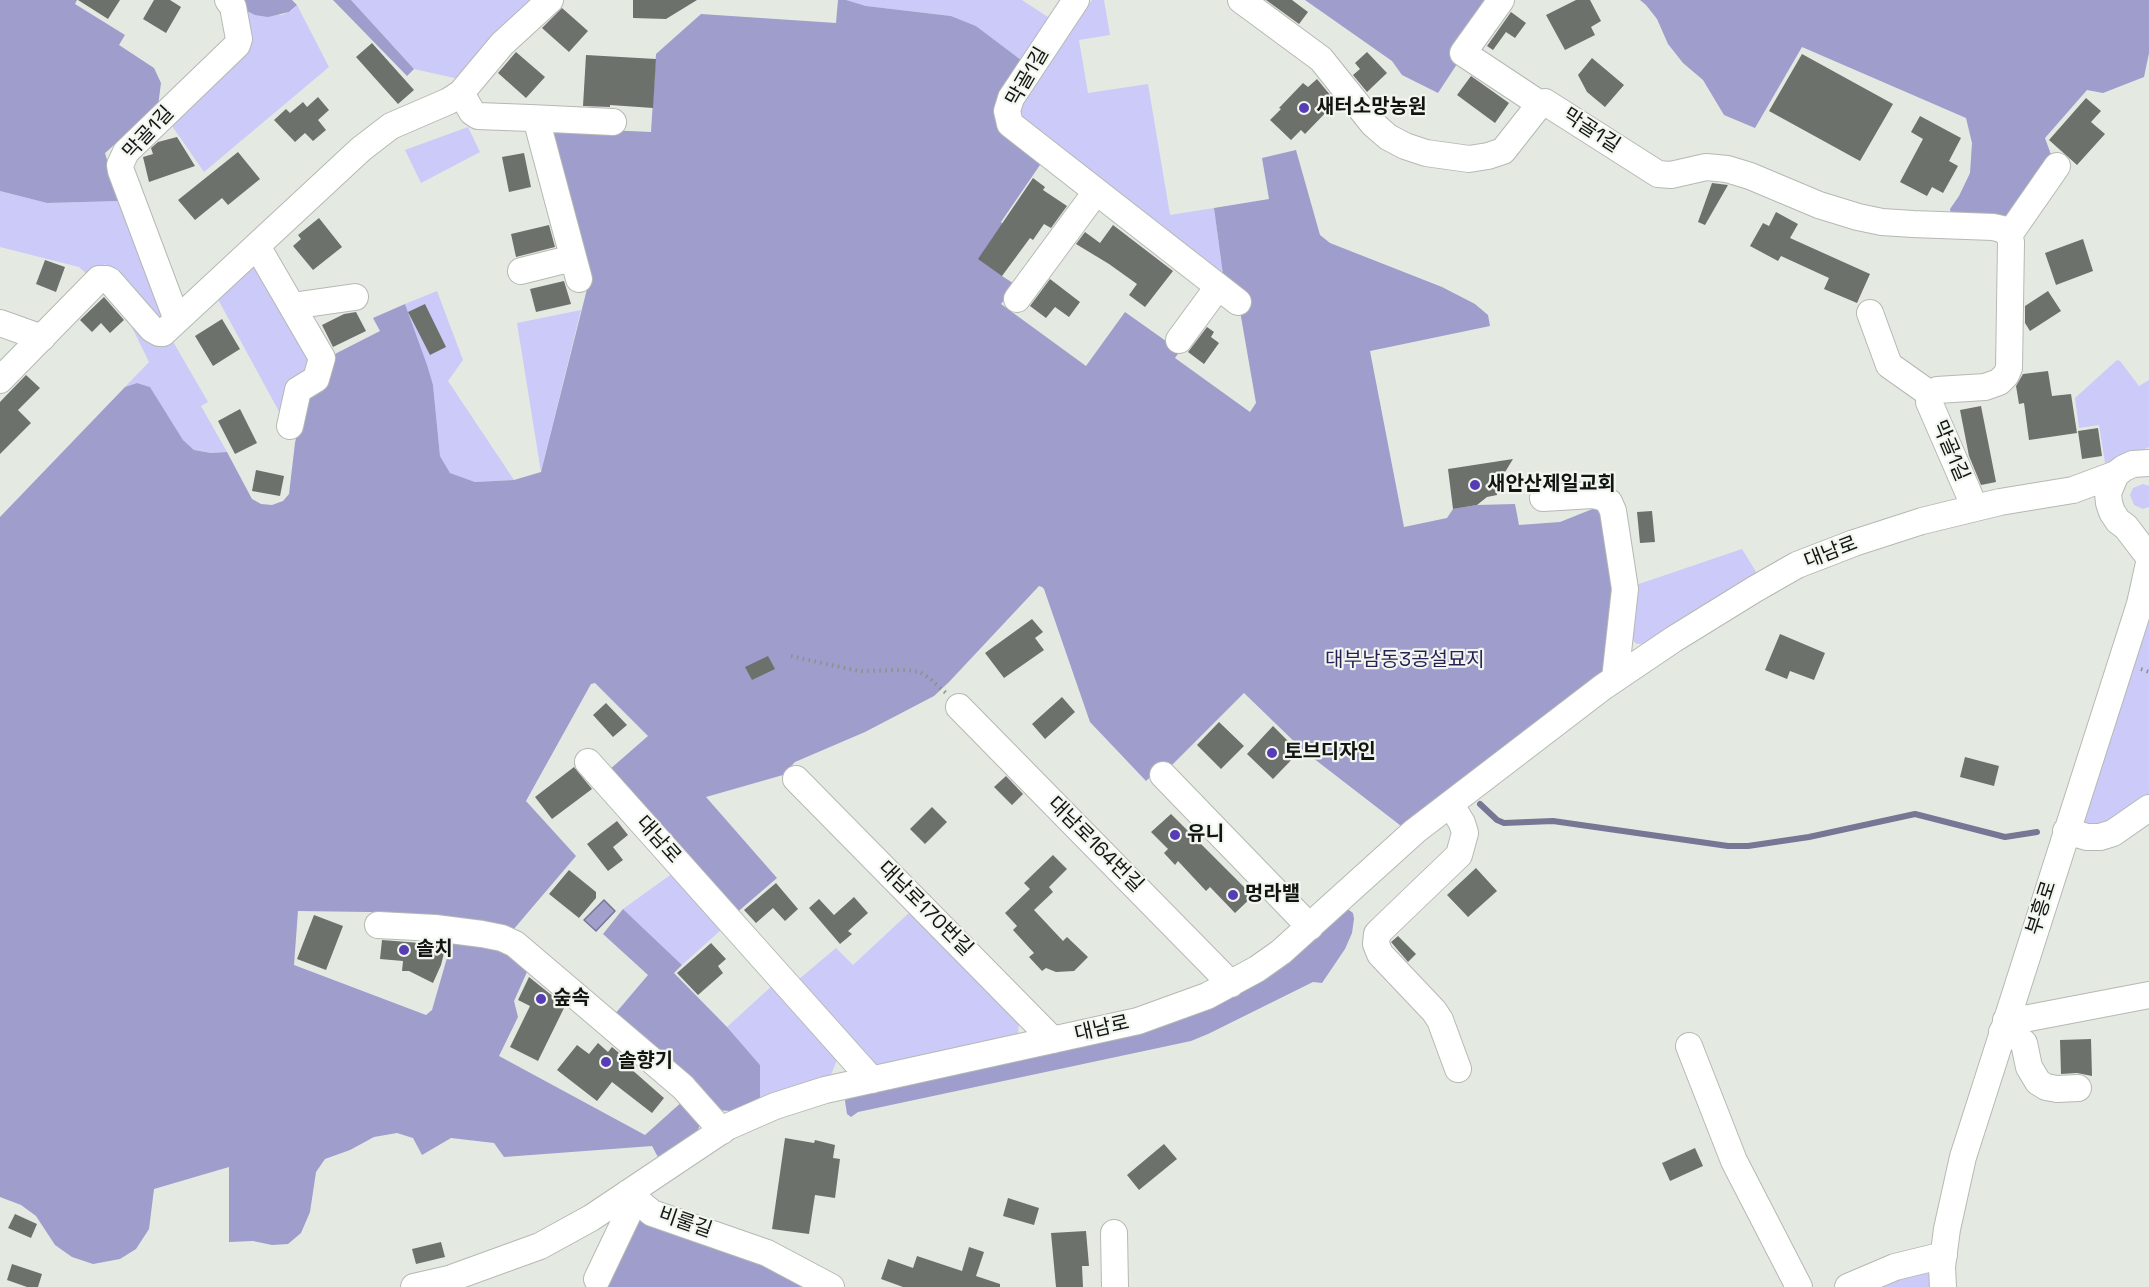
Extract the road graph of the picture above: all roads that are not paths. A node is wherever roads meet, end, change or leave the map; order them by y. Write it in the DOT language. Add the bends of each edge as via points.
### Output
graph roads {
  1 [pos="228,0"];
  2 [pos="550,0"];
  3 [pos="1076,0"];
  4 [pos="1241,0"];
  5 [pos="1502,0"];
  6 [pos="461,93"];
  7 [pos="1540,104"];
  8 [pos="530,118"];
  9 [pos="613,122"];
  10 [pos="2057,166"];
  11 [pos="1096,192"];
  12 [pos="2009,235"];
  13 [pos="257,246"];
  14 [pos="521,271"];
  15 [pos="355,297"];
  16 [pos="1017,299"];
  17 [pos="292,306"];
  18 [pos="1870,313"];
  19 [pos="177,321"];
  20 [pos="0,322"];
  21 [pos="42,338"];
  22 [pos="1179,340"];
  23 [pos="0,380"];
  24 [pos="1930,394"];
  25 [pos="290,426"];
  26 [pos="2147,462"];
  27 [pos="2116,474"];
  28 [pos="2073,490"];
  29 [pos="1543,498"];
  30 [pos="1975,508"];
  31 [pos="2129,523"];
  32 [pos="2149,557"];
  33 [pos="2149,563"];
  34 [pos="1615,679"];
  35 [pos="959,707"];
  36 [pos="588,762"];
  37 [pos="1163,775"];
  38 [pos="796,779"];
  39 [pos="1451,805"];
  40 [pos="2149,808"];
  41 [pos="2066,831"];
  42 [pos="378,925"];
  43 [pos="1310,927"];
  44 [pos="1231,984"];
  45 [pos="2149,995"];
  46 [pos="2004,1026"];
  47 [pos="1053,1040"];
  48 [pos="1689,1046"];
  49 [pos="1458,1069"];
  50 [pos="872,1080"];
  51 [pos="2078,1088"];
  52 [pos="722,1131"];
  53 [pos="628,1193"];
  54 [pos="1114,1233"];
  55 [pos="1944,1255"];
  56 [pos="597,1280"];
  57 [pos="414,1287"];
  58 [pos="831,1287"];
  59 [pos="1115,1287"];
  60 [pos="1799,1287"];
  61 [pos="1848,1287"];
  62 [pos="1942,1287"];
  1 -- 19 [label="street, 막골1길" via="233,7 237,45 126,152 120,165"];
  2 -- 6 [label="street" via="502,44"];
  3 -- 11 [label="street, 막골1길" via="1011,98 1007,111 1010,124"];
  4 -- 7 [label="street, 막골1길" via="1321,58 1373,124 1405,146 1448,157 1488,156 1503,151"];
  5 -- 7 [label="street" via="1463,52"];
  6 -- 8 [label="street" via="474,115"];
  6 -- 13 [label="street" via="391,126"];
  7 -- 12 [label="street, 막골1길" via="1550,104 1658,174 1706,167 1727,169 1858,217 1902,224 1993,227"];
  8 -- 9 [label="street"];
  8 -- 14 [label="street" via="537,122 576,269"];
  10 -- 12 [label="street"];
  11 -- 16 [label="street"];
  11 -- 22 [label="street, 막골1길" via="1228,294"];
  12 -- 24 [label="street, 막골1길" via="2006,375 1986,387 1937,390"];
  13 -- 17 [label="street"];
  13 -- 19 [label="street"];
  15 -- 17 [label="street"];
  17 -- 25 [label="street" via="322,358 316,379 298,390"];
  18 -- 24 [label="street, 막골1길" via="1889,365"];
  19 -- 21 [label="street" via="163,333 156,332 110,281 99,279"];
  20 -- 21 [label="street"];
  21 -- 23 [label="street"];
  24 -- 30 [label="street, 막골1길" via="1929,402"];
  26 -- 27 [label="street, 대남로" via="2133,464"];
  27 -- 28 [label="street, 대남로"];
  27 -- 31 [label="street" via="2108,493 2109,503"];
  28 -- 30 [label="street, 대남로"];
  28 -- 31 [label="street"];
  29 -- 34 [label="street" via="1592,495 1609,502 1613,511 1626,589"];
  30 -- 34 [label="street, 대남로" via="1922,521 1797,565"];
  31 -- 32 [label="street"];
  33 -- 41 [label="street, 부흥로" via="2140,604"];
  34 -- 39 [label="street, 대남로"];
  35 -- 44 [label="street, 대남로164번길"];
  36 -- 50 [label="street, 대남로"];
  37 -- 43 [label="street"];
  38 -- 47 [label="street, 대남로170번길"];
  39 -- 43 [label="street, 대남로" via="1386,856"];
  39 -- 49 [label="street" via="1465,833 1460,855 1383,927 1376,944 1380,954 1440,1020"];
  40 -- 41 [label="street" via="2100,837"];
  41 -- 46 [label="street, 부흥로"];
  42 -- 52 [label="street" via="482,934 515,944 683,1087"];
  43 -- 44 [label="street, 대남로" via="1281,952"];
  44 -- 47 [label="street, 대남로" via="1138,1021"];
  45 -- 46 [label="street"];
  46 -- 51 [label="street" via="2024,1043 2029,1067 2038,1082 2057,1089"];
  46 -- 55 [label="street, 부흥로" via="1963,1157"];
  47 -- 50 [label="street, 대남로"];
  48 -- 60 [label="street" via="1734,1161"];
  50 -- 52 [label="street, 대남로" via="799,1097"];
  52 -- 53 [label="street, 대남로"];
  53 -- 56 [label="street, 비룰길" via="629,1212"];
  53 -- 57 [label="street, 대남로" via="540,1246 458,1277"];
  53 -- 58 [label="street, 비룰길" via="652,1213 767,1253"];
  54 -- 59 [label="street"];
  55 -- 61 [label="street" via="1895,1267"];
  55 -- 62 [label="street, 부흥로"];
}
